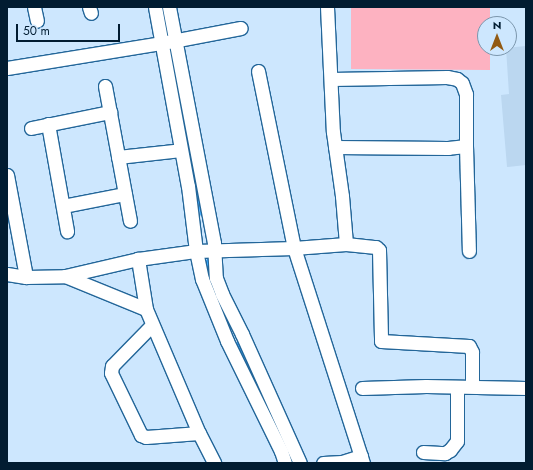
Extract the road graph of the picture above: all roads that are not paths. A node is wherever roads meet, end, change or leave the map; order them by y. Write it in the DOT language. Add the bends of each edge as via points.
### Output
graph roads {
  1 [pos="34,7"];
  2 [pos="155,7"];
  3 [pos="169,7"];
  4 [pos="327,7"];
  5 [pos="37,21"];
  6 [pos="241,28"];
  7 [pos="168,42"];
  8 [pos="7,68"];
  9 [pos="258,71"];
  10 [pos="331,79"];
  11 [pos="105,86"];
  12 [pos="110,112"];
  13 [pos="48,124"];
  14 [pos="30,128"];
  15 [pos="466,146"];
  16 [pos="335,147"];
  17 [pos="181,150"];
  18 [pos="118,157"];
  19 [pos="7,175"];
  20 [pos="125,194"];
  21 [pos="63,206"];
  22 [pos="130,221"];
  23 [pos="67,231"];
  24 [pos="346,244"];
  25 [pos="294,248"];
  26 [pos="196,251"];
  27 [pos="215,251"];
  28 [pos="469,251"];
  29 [pos="138,259"];
  30 [pos="7,274"];
  31 [pos="65,276"];
  32 [pos="26,277"];
  33 [pos="146,309"];
  34 [pos="152,325"];
  35 [pos="242,334"];
  36 [pos="227,341"];
  37 [pos="472,386"];
  38 [pos="457,387"];
  39 [pos="362,388"];
  40 [pos="526,388"];
  41 [pos="199,433"];
  42 [pos="424,452"];
  43 [pos="362,459"];
  44 [pos="214,463"];
  45 [pos="285,463"];
  46 [pos="300,463"];
  47 [pos="323,463"];
  1 -- 5 [label="street"];
  2 -- 7 [label="street"];
  3 -- 7 [label="street"];
  4 -- 10 [label="street"];
  6 -- 7 [label="street"];
  7 -- 8 [label="street"];
  7 -- 17 [label="street"];
  7 -- 27 [label="street"];
  9 -- 25 [label="street"];
  10 -- 15 [label="street" via="457,79 462,83 466,94"];
  10 -- 16 [label="street"];
  11 -- 12 [label="street"];
  12 -- 13 [label="street"];
  12 -- 18 [label="street"];
  13 -- 14 [label="street"];
  13 -- 21 [label="street"];
  15 -- 16 [label="street"];
  15 -- 28 [label="street"];
  16 -- 24 [label="street"];
  17 -- 18 [label="street"];
  17 -- 26 [label="street"];
  18 -- 20 [label="street"];
  19 -- 32 [label="street"];
  20 -- 21 [label="street"];
  20 -- 22 [label="street"];
  21 -- 23 [label="street"];
  24 -- 25 [label="street"];
  24 -- 37 [label="street" via="371,245 379,250 381,341 469,346 472,352"];
  25 -- 27 [label="street"];
  25 -- 43 [label="street"];
  26 -- 27 [label="street"];
  26 -- 29 [label="street"];
  26 -- 36 [label="street" via="202,279"];
  27 -- 35 [label="street" via="216,278"];
  29 -- 31 [label="street"];
  29 -- 33 [label="street"];
  30 -- 32 [label="street"];
  31 -- 32 [label="street"];
  31 -- 33 [label="street"];
  33 -- 34 [label="street"];
  34 -- 41 [label="street"];
  34 -- 41 [label="street" via="112,366 111,372 141,435 146,437"];
  35 -- 36 [label="street"];
  35 -- 46 [label="street"];
  36 -- 45 [label="street"];
  37 -- 38 [label="street"];
  37 -- 40 [label="street"];
  38 -- 39 [label="street"];
  38 -- 42 [label="street" via="457,441 445,453"];
  41 -- 44 [label="street"];
  43 -- 47 [label="street"];
}
